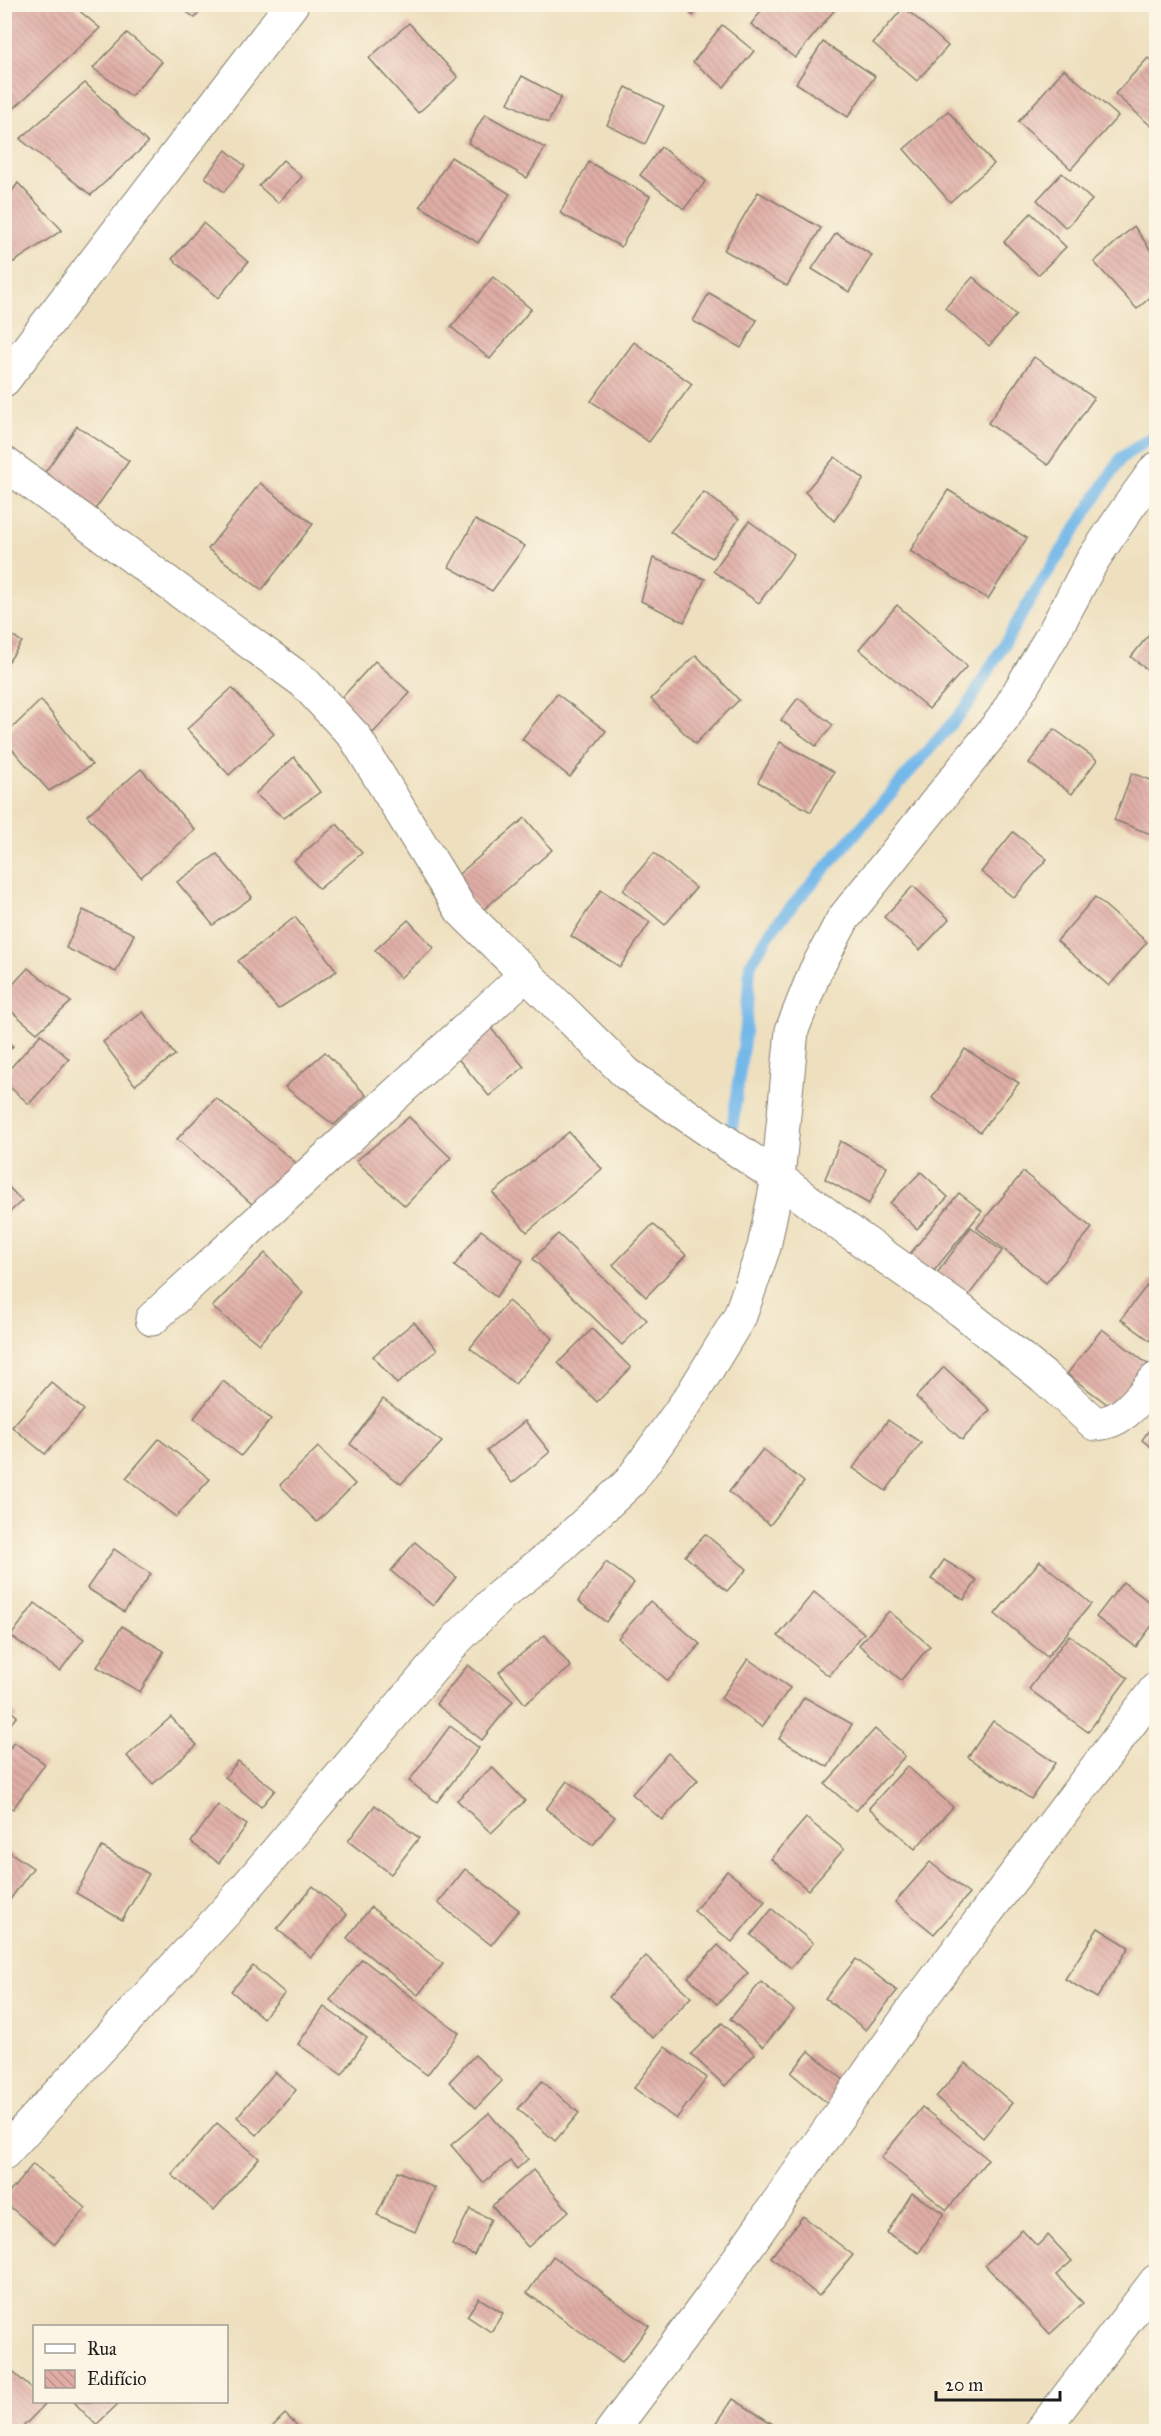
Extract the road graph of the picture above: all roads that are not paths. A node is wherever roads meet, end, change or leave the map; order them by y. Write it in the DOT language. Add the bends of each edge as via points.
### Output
graph roads {
  1 [pos="292,4"];
  2 [pos="4,380"];
  3 [pos="4,463"];
  4 [pos="1156,469"];
  5 [pos="526,974"];
  6 [pos="778,1178"];
  7 [pos="152,1319"];
  8 [pos="1156,1379"];
  9 [pos="1156,1689"];
  10 [pos="4,2153"];
  11 [pos="1156,2281"];
  12 [pos="611,2432"];
  13 [pos="1041,2432"];
  1 -- 2 [label="street"];
  3 -- 5 [label="street" via="304,682 355,737 461,910"];
  4 -- 6 [label="street" via="1092,561 1003,719 843,919 815,972 792,1030"];
  5 -- 6 [label="street" via="627,1074"];
  5 -- 7 [label="street"];
  6 -- 8 [label="street" via="962,1311 1095,1424 1122,1417"];
  6 -- 10 [label="street" via="764,1247 740,1316 693,1393 630,1482 456,1639 227,1910"];
  9 -- 12 [label="street" via="914,2008 711,2298"];
  11 -- 13 [label="street"];
}
